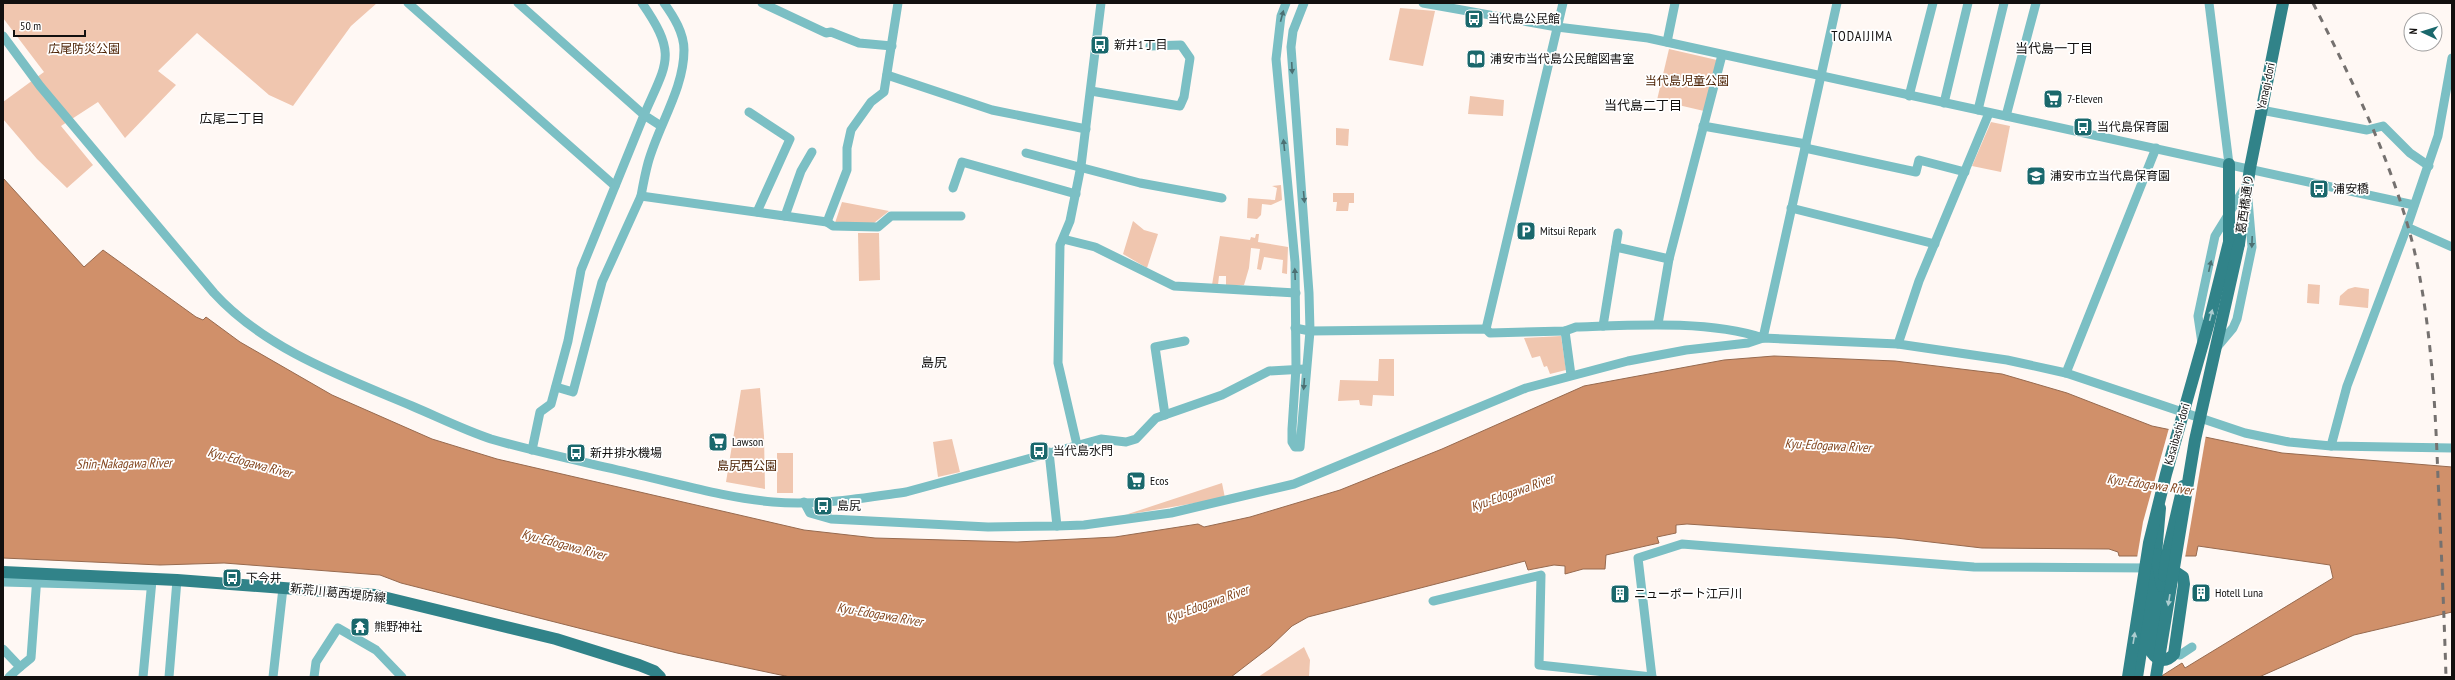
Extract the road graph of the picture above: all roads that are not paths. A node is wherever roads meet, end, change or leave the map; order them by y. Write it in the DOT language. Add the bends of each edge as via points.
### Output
graph roads {
  1 [pos="408,3"];
  2 [pos="518,3"];
  3 [pos="642,3"];
  4 [pos="664,3"];
  5 [pos="762,3"];
  6 [pos="898,3"];
  7 [pos="1101,3"];
  8 [pos="1286,3"];
  9 [pos="1304,3"];
  10 [pos="1423,3"];
  11 [pos="1563,3"];
  12 [pos="1675,3"];
  13 [pos="1836,3"];
  14 [pos="1933,3"];
  15 [pos="1968,3"];
  16 [pos="2004,3"];
  17 [pos="2036,3"];
  18 [pos="2209,3"];
  19 [pos="2283,3"];
  20 [pos="1557,27"];
  21 [pos="3,36"];
  22 [pos="1666,42"];
  23 [pos="892,46"];
  24 [pos="1150,46"];
  25 [pos="1722,55"];
  26 [pos="2452,58"];
  27 [pos="887,74"];
  28 [pos="1820,76"];
  29 [pos="1091,91"];
  30 [pos="1909,96"];
  31 [pos="1944,103"];
  32 [pos="1978,110"];
  33 [pos="2261,110"];
  34 [pos="749,112"];
  35 [pos="1989,112"];
  36 [pos="644,115"];
  37 [pos="2006,116"];
  38 [pos="661,126"];
  39 [pos="1703,126"];
  40 [pos="1086,129"];
  41 [pos="1806,146"];
  42 [pos="2156,148"];
  43 [pos="812,152"];
  44 [pos="1026,153"];
  45 [pos="2229,164"];
  46 [pos="1081,166"];
  47 [pos="2429,166"];
  48 [pos="2250,168"];
  49 [pos="1965,172"];
  50 [pos="615,186"];
  51 [pos="952,188"];
  52 [pos="2246,189"];
  53 [pos="1076,194"];
  54 [pos="641,196"];
  55 [pos="1222,198"];
  56 [pos="2414,205"];
  57 [pos="1791,208"];
  58 [pos="757,212"];
  59 [pos="2229,212"];
  60 [pos="785,216"];
  61 [pos="961,216"];
  62 [pos="827,222"];
  63 [pos="2407,227"];
  64 [pos="1618,233"];
  65 [pos="1063,239"];
  66 [pos="2234,243"];
  67 [pos="1935,244"];
  68 [pos="1616,247"];
  69 [pos="2452,247"];
  70 [pos="1669,259"];
  71 [pos="1296,293"];
  72 [pos="1658,324"];
  73 [pos="1603,326"];
  74 [pos="1295,328"];
  75 [pos="1486,329"];
  76 [pos="1310,331"];
  77 [pos="1564,331"];
  78 [pos="1763,338"];
  79 [pos="1185,341"];
  80 [pos="1898,344"];
  81 [pos="1300,368"];
  82 [pos="2066,373"];
  83 [pos="1571,375"];
  84 [pos="556,387"];
  85 [pos="2191,414"];
  86 [pos="1165,415"];
  87 [pos="2195,440"];
  88 [pos="1077,445"];
  89 [pos="2331,446"];
  90 [pos="2452,448"];
  91 [pos="532,450"];
  92 [pos="1049,452"];
  93 [pos="2161,491"];
  94 [pos="804,502"];
  95 [pos="1057,526"];
  96 [pos="2154,568"];
  97 [pos="3,572"];
  98 [pos="37,578"];
  99 [pos="177,580"];
  100 [pos="3,582"];
  101 [pos="151,582"];
  102 [pos="2157,587"];
  103 [pos="283,588"];
  104 [pos="1433,601"];
  105 [pos="2146,621"];
  106 [pos="2192,647"];
  107 [pos="3,648"];
  108 [pos="2174,654"];
  109 [pos="20,668"];
  110 [pos="9,677"];
  111 [pos="143,677"];
  112 [pos="170,677"];
  113 [pos="273,677"];
  114 [pos="314,677"];
  115 [pos="402,677"];
  116 [pos="660,677"];
  117 [pos="1652,677"];
  118 [pos="2128,677"];
  119 [pos="2137,677"];
  120 [pos="2145,677"];
  121 [pos="2156,677"];
  1 -- 50 [label="street"];
  2 -- 36 [label="street"];
  3 -- 36 [label="street" via="657,24 665,44 667,58"];
  4 -- 38 [label="street" via="678,25 684,49 680,79"];
  5 -- 23 [label="street" via="826,33 831,32 859,43"];
  6 -- 23 [label="street"];
  7 -- 29 [label="street"];
  71 -- 8 [label="street, one-way" via="1276,59 1281,16"];
  9 -- 76 [label="street, one-way" via="1296,21 1291,47 1309,262"];
  10 -- 20 [label="street"];
  11 -- 20 [label="street"];
  12 -- 22 [label="street"];
  13 -- 28 [label="street"];
  14 -- 30 [label="street"];
  15 -- 31 [label="street"];
  16 -- 32 [label="street"];
  17 -- 37 [label="street"];
  18 -- 45 [label="street"];
  19 -- 33 [label="main road, Yanagi-dori"];
  20 -- 22 [label="street"];
  20 -- 75 [label="street"];
  21 -- 91 [label="street" via="64,114 236,316 339,375 489,438"];
  22 -- 25 [label="street"];
  23 -- 27 [label="street"];
  24 -- 29 [label="street" via="1181,45 1190,58 1184,97 1180,106"];
  25 -- 28 [label="street"];
  25 -- 39 [label="street"];
  26 -- 47 [label="street" via="2438,136"];
  27 -- 40 [label="street" via="992,110"];
  27 -- 62 [label="street" via="884,92 867,107 851,130 847,148 847,170"];
  28 -- 30 [label="street"];
  28 -- 41 [label="street"];
  29 -- 40 [label="street"];
  30 -- 31 [label="street"];
  31 -- 32 [label="street"];
  32 -- 35 [label="street"];
  33 -- 47 [label="street" via="2367,130 2384,126 2410,153"];
  33 -- 48 [label="main road, Yanagi-dori"];
  34 -- 58 [label="street" via="790,139"];
  35 -- 37 [label="street"];
  35 -- 49 [label="street"];
  36 -- 38 [label="street"];
  36 -- 50 [label="street"];
  37 -- 42 [label="street"];
  38 -- 54 [label="street" via="648,164"];
  39 -- 41 [label="street"];
  39 -- 70 [label="street"];
  40 -- 46 [label="street"];
  41 -- 49 [label="street" via="1916,172 1919,160"];
  41 -- 57 [label="street"];
  42 -- 45 [label="street"];
  42 -- 82 [label="street"];
  43 -- 60 [label="street" via="801,171"];
  44 -- 46 [label="street"];
  45 -- 48 [label="street"];
  45 -- 59 [label="main road"];
  46 -- 53 [label="street"];
  46 -- 55 [label="street" via="1140,183"];
  47 -- 56 [label="street"];
  48 -- 52 [label="main road, 葛西橋通り"];
  48 -- 56 [label="street"];
  49 -- 67 [label="street"];
  50 -- 84 [label="street" via="581,270 568,341"];
  51 -- 53 [label="street" via="962,162"];
  52 -- 59 [label="street"];
  52 -- 66 [label="main road, 葛西橋通り"];
  52 -- 85 [label="street, one-way" via="2252,247 2237,319 2233,328 2216,347"];
  53 -- 65 [label="street"];
  54 -- 58 [label="street"];
  54 -- 84 [label="street" via="602,282 573,392"];
  56 -- 63 [label="street"];
  57 -- 67 [label="street"];
  57 -- 78 [label="street"];
  58 -- 60 [label="street"];
  59 -- 66 [label="main road"];
  85 -- 59 [label="street, one-way" via="2202,356 2199,307 2215,236"];
  60 -- 62 [label="street"];
  61 -- 62 [label="street" via="891,216 878,227 833,226"];
  63 -- 69 [label="street"];
  63 -- 89 [label="street" via="2347,386"];
  64 -- 68 [label="street"];
  65 -- 71 [label="street" via="1095,247 1174,286"];
  65 -- 88 [label="street" via="1060,245 1058,363"];
  66 -- 87 [label="main road, Kasaibashi-dori, bridge"];
  93 -- 66 [label="main road, Kasaibashi-dori, one-way, bridge"];
  67 -- 80 [label="street"];
  68 -- 70 [label="street"];
  68 -- 73 [label="street"];
  70 -- 72 [label="street"];
  71 -- 74 [label="street"];
  72 -- 73 [label="street"];
  72 -- 78 [label="street" via="1745,332"];
  73 -- 77 [label="street" via="1576,326"];
  74 -- 76 [label="street"];
  74 -- 81 [label="street"];
  75 -- 76 [label="street"];
  75 -- 77 [label="street" via="1490,333"];
  76 -- 81 [label="street"];
  77 -- 83 [label="street"];
  78 -- 80 [label="street"];
  78 -- 83 [label="street" via="1748,343 1686,350"];
  79 -- 86 [label="street" via="1155,347"];
  80 -- 82 [label="street" via="2007,360"];
  81 -- 81 [label="street, one-way" via="1302,441 1300,447 1295,447 1292,442 1292,429"];
  81 -- 86 [label="street" via="1269,371 1222,395"];
  82 -- 85 [label="street"];
  83 -- 95 [label="street" via="1526,388 1294,484 1172,513 1084,525"];
  84 -- 91 [label="street" via="551,404 540,412"];
  85 -- 89 [label="street" via="2246,433 2289,442"];
  86 -- 88 [label="street" via="1156,418 1136,439 1126,442 1101,439"];
  87 -- 102 [label="main road, bridge"];
  87 -- 121 [label="main road, Kasaibashi-dori, one-way, bridge"];
  88 -- 92 [label="street"];
  89 -- 90 [label="street"];
  91 -- 94 [label="street" via="707,490 772,502"];
  92 -- 94 [label="street" via="906,492"];
  92 -- 95 [label="street"];
  93 -- 102 [label="main road, bridge" via="2156,554"];
  118 -- 93 [label="main road, Kasaibashi-dori, one-way, bridge" via="2149,543"];
  94 -- 95 [label="street" via="810,513 831,519 988,527"];
  96 -- 102 [label="main road"];
  96 -- 108 [label="main road" via="2183,576"];
  96 -- 117 [label="street" via="1974,567 1682,544 1638,558"];
  97 -- 98 [label="main road, 新荒川葛西堤防線"];
  98 -- 100 [label="street"];
  98 -- 101 [label="main road, 新荒川葛西堤防線"];
  98 -- 109 [label="street" via="31,658"];
  99 -- 101 [label="main road, 新荒川葛西堤防線"];
  99 -- 103 [label="main road, 新荒川葛西堤防線"];
  99 -- 112 [label="street"];
  101 -- 111 [label="street"];
  102 -- 105 [label="main road"];
  102 -- 108 [label="main road" via="2152,653 2156,658 2163,660"];
  103 -- 113 [label="street"];
  103 -- 116 [label="main road, 新荒川葛西堤防線" via="356,592 393,599 556,639 639,665 654,671"];
  104 -- 117 [label="street" via="1541,575 1539,665"];
  105 -- 119 [label="main road"];
  105 -- 120 [label="main road"];
  106 -- 108 [label="street" via="2180,655"];
  107 -- 109 [label="street"];
  109 -- 110 [label="street"];
  114 -- 115 [label="street" via="316,662 338,628 376,650"];
}
